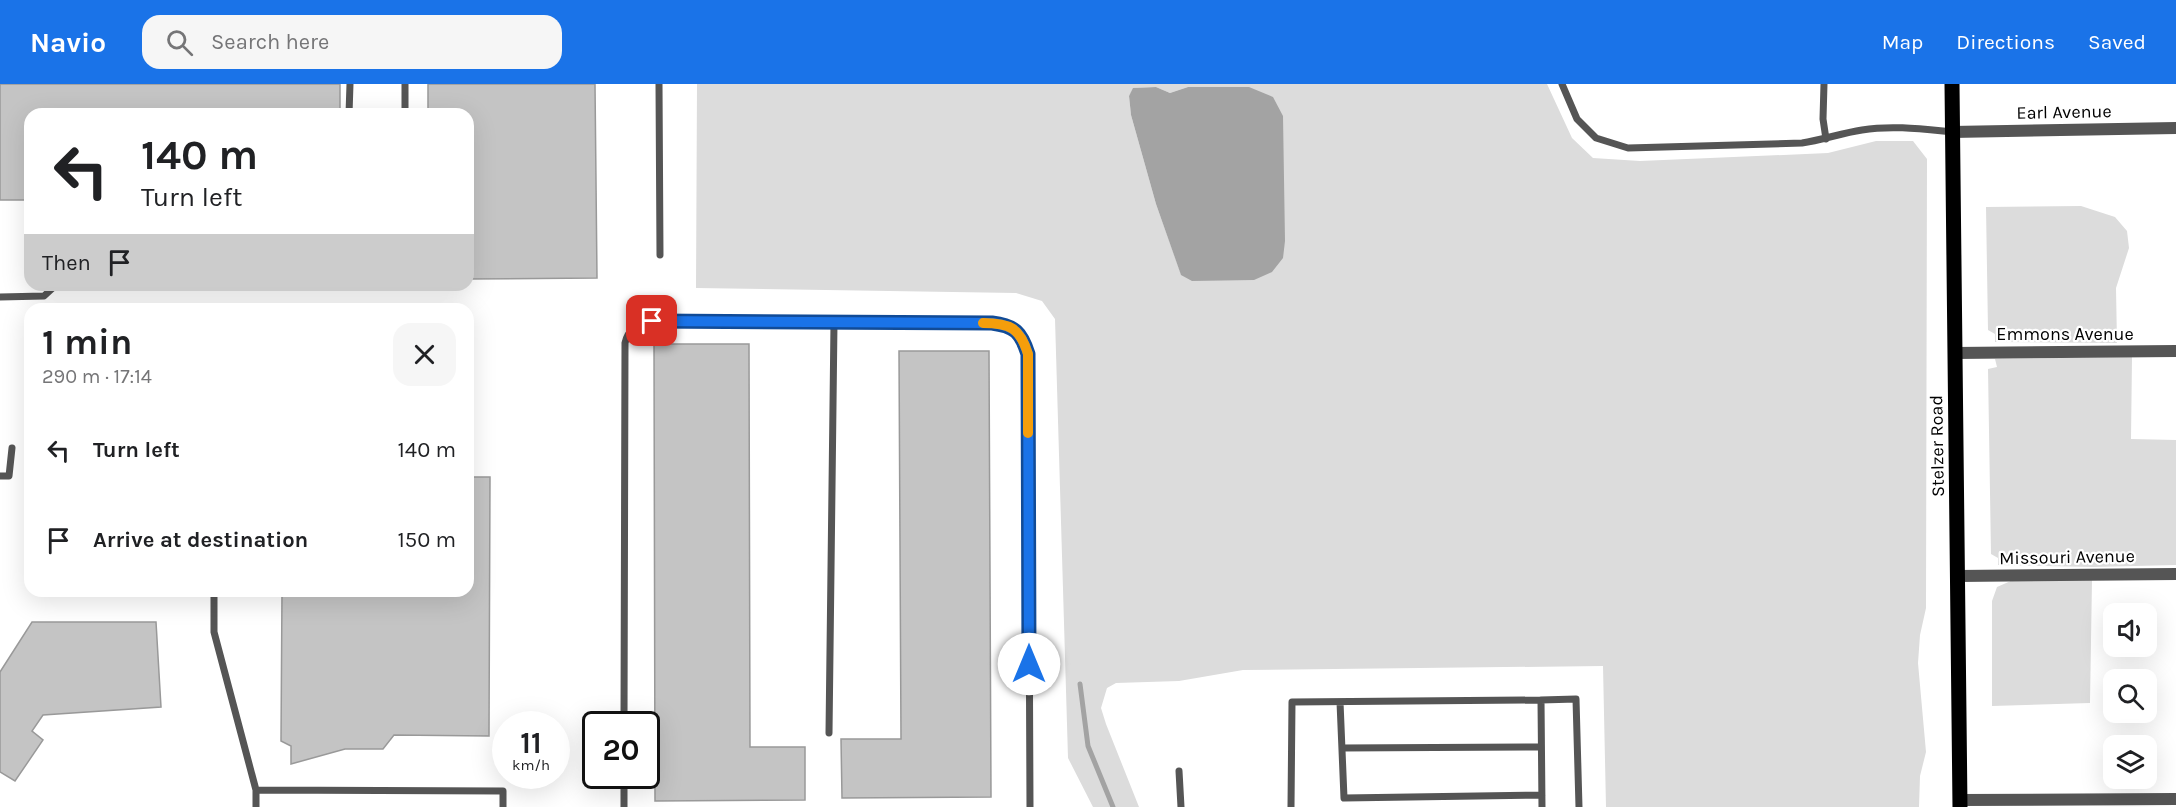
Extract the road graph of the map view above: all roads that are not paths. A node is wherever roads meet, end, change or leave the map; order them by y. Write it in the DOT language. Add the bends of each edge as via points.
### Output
graph roads {
  1 [pos="350,84"];
  2 [pos="405,84"];
  3 [pos="659,84"];
  4 [pos="1562,84"];
  5 [pos="1824,84"];
  6 [pos="1952,84"];
  7 [pos="349,108"];
  8 [pos="405,108"];
  9 [pos="2176,128"];
  10 [pos="1952,132"];
  11 [pos="1826,140"];
  12 [pos="660,255"];
  13 [pos="49,291"];
  14 [pos="0,297"];
  15 [pos="834,323"];
  16 [pos="2176,351"];
  17 [pos="1955,353"];
  18 [pos="12,448"];
  19 [pos="0,476"];
  20 [pos="2176,574"];
  21 [pos="1958,576"];
  22 [pos="214,597"];
  23 [pos="1541,700"];
  24 [pos="1340,702"];
  25 [pos="624,711"];
  26 [pos="829,733"];
  27 [pos="1541,747"];
  28 [pos="1342,748"];
  29 [pos="1179,771"];
  30 [pos="624,789"];
  31 [pos="256,790"];
  32 [pos="1542,795"];
  33 [pos="2176,799"];
  34 [pos="1960,803"];
  35 [pos="256,807"];
  36 [pos="503,807"];
  37 [pos="624,807"];
  38 [pos="1030,807"];
  39 [pos="1181,807"];
  40 [pos="1291,807"];
  41 [pos="1542,807"];
  42 [pos="1579,807"];
  1 -- 7 [label="lane"];
  2 -- 8 [label="lane"];
  3 -- 12 [label="lane"];
  4 -- 11 [label="lane" via="1577,119 1596,138 1628,148"];
  5 -- 11 [label="lane"];
  6 -- 10 [label="main road, Stelzer Road"];
  9 -- 10 [label="street, Earl Avenue"];
  10 -- 11 [label="lane" via="1905,127 1862,130"];
  10 -- 17 [label="main road, Stelzer Road"];
  13 -- 14 [label="lane" via="44,296"];
  15 -- 25 [label="lane" via="652,321 639,323 626,337"];
  15 -- 26 [label="lane"];
  15 -- 38 [label="lane" via="992,323 1008,325 1024,342 1028,354"];
  16 -- 17 [label="street, Emmons Avenue"];
  17 -- 21 [label="main road, Stelzer Road"];
  18 -- 19 [label="lane" via="9,476"];
  20 -- 21 [label="street, Missouri Avenue"];
  21 -- 34 [label="main road, Stelzer Road"];
  22 -- 31 [label="lane" via="214,632"];
  23 -- 24 [label="lane"];
  23 -- 27 [label="lane"];
  23 -- 42 [label="lane" via="1576,699"];
  24 -- 28 [label="lane"];
  24 -- 40 [label="lane" via="1292,702"];
  27 -- 28 [label="lane"];
  27 -- 32 [label="lane"];
  28 -- 32 [label="lane" via="1344,798"];
  29 -- 39 [label="lane"];
  30 -- 37 [label="lane"];
  31 -- 35 [label="lane"];
  31 -- 36 [label="lane" via="503,791"];
  32 -- 41 [label="lane"];
  33 -- 34 [label="street"];
}
